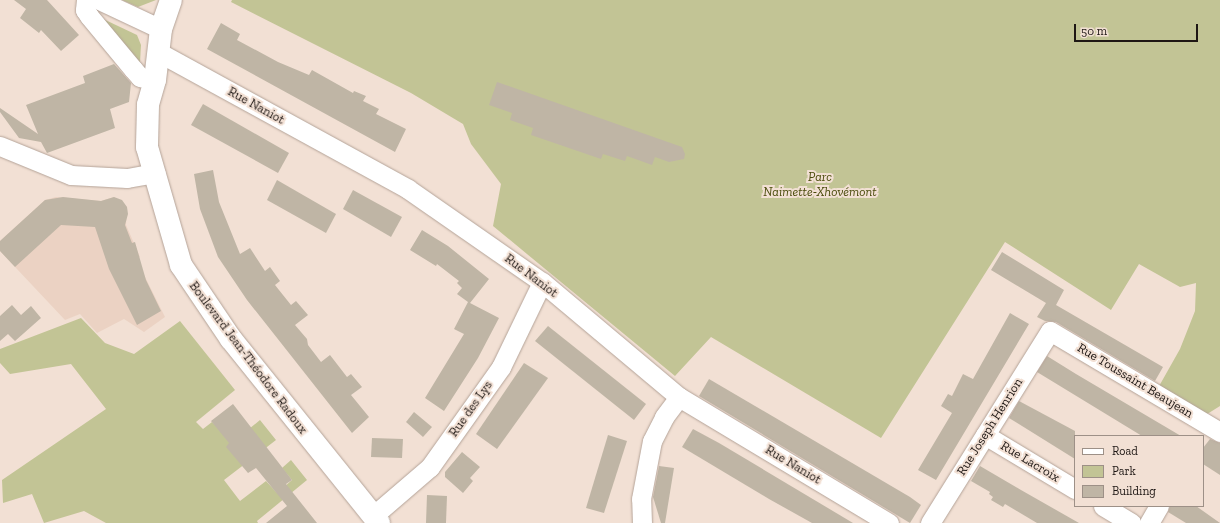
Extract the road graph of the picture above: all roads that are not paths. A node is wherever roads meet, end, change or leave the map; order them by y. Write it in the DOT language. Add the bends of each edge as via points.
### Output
graph roads {
  1 [pos="86,0"];
  2 [pos="99,0"];
  3 [pos="171,0"];
  4 [pos="161,29"];
  5 [pos="158,52"];
  6 [pos="155,80"];
  7 [pos="0,146"];
  8 [pos="156,173"];
  9 [pos="542,282"];
  10 [pos="1050,331"];
  11 [pos="679,397"];
  12 [pos="1210,431"];
  13 [pos="985,435"];
  14 [pos="1074,488"];
  15 [pos="1105,507"];
  16 [pos="1158,507"];
  17 [pos="376,520"];
  18 [pos="642,523"];
  19 [pos="889,523"];
  20 [pos="930,523"];
  21 [pos="1131,523"];
  22 [pos="1149,523"];
  1 -- 6 [label="street" via="85,10 89,16 133,69 140,77"];
  2 -- 4 [label="street"];
  3 -- 4 [label="street, Boulevard Jean-Théodore Radoux"];
  4 -- 5 [label="street, Boulevard Jean-Théodore Radoux"];
  5 -- 6 [label="street, Boulevard Jean-Théodore Radoux"];
  5 -- 9 [label="street, Rue Naniot" via="408,189"];
  6 -- 8 [label="street, Boulevard Jean-Théodore Radoux" via="148,105 147,147"];
  7 -- 8 [label="street" via="71,175 120,178"];
  8 -- 17 [label="street, Boulevard Jean-Théodore Radoux" via="168,224 181,265 190,281 247,360"];
  9 -- 11 [label="street, Rue Naniot"];
  9 -- 17 [label="street, Rue des Lys" via="501,366 430,467"];
  10 -- 12 [label="street, Rue Toussaint Beaujean"];
  10 -- 13 [label="street, Rue Joseph Henrion"];
  11 -- 18 [label="street" via="664,417 652,441 641,499"];
  11 -- 19 [label="street, Rue Naniot"];
  13 -- 14 [label="street, Rue Lacroix"];
  13 -- 20 [label="street, Rue Joseph Henrion"];
  15 -- 21 [label="street"];
  16 -- 22 [label="street"];
}
